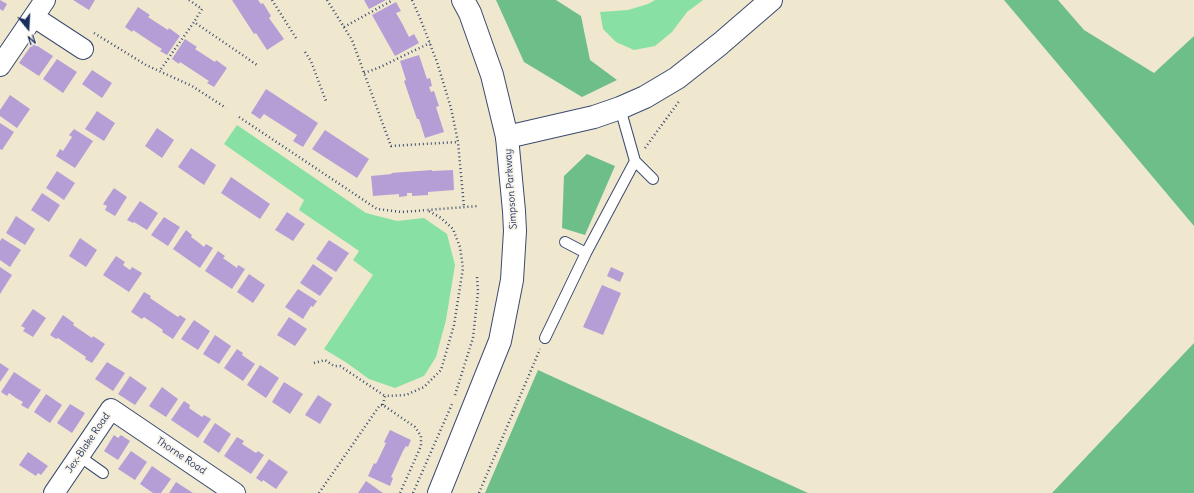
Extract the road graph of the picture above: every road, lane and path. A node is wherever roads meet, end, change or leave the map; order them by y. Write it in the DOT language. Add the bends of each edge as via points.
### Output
graph roads {
  1 [pos="45,0"];
  2 [pos="189,0"];
  3 [pos="272,0"];
  4 [pos="327,0"];
  5 [pos="393,0"];
  6 [pos="412,0"];
  7 [pos="463,0"];
  8 [pos="771,0"];
  9 [pos="34,17"];
  10 [pos="194,22"];
  11 [pos="344,27"];
  12 [pos="88,29"];
  13 [pos="296,38"];
  14 [pos="430,43"];
  15 [pos="83,49"];
  16 [pos="305,52"];
  17 [pos="257,65"];
  18 [pos="0,66"];
  19 [pos="161,69"];
  20 [pos="364,73"];
  21 [pos="677,78"];
  22 [pos="326,101"];
  23 [pos="226,108"];
  24 [pos="620,108"];
  25 [pos="239,117"];
  26 [pos="507,137"];
  27 [pos="458,142"];
  28 [pos="635,161"];
  29 [pos="653,179"];
  30 [pos="478,206"];
  31 [pos="464,207"];
  32 [pos="427,210"];
  33 [pos="565,242"];
  34 [pos="586,253"];
  35 [pos="477,276"];
  36 [pos="545,338"];
  37 [pos="314,363"];
  38 [pos="385,396"];
  39 [pos="383,405"];
  40 [pos="127,420"];
  41 [pos="79,456"];
  42 [pos="103,473"];
  43 [pos="54,493"];
  44 [pos="235,493"];
  45 [pos="319,493"];
  46 [pos="400,493"];
  47 [pos="413,493"];
  48 [pos="439,493"];
  49 [pos="479,493"];
  1 -- 9 [label="street"];
  2 -- 10 [label="path" via="202,9"];
  3 -- 13 [label="path"];
  4 -- 11 [label="path"];
  5 -- 11 [label="path"];
  6 -- 14 [label="path"];
  7 -- 26 [label="main road, Simpson Parkway" via="492,75"];
  8 -- 21 [label="main road"];
  9 -- 15 [label="street"];
  9 -- 18 [label="street"];
  10 -- 17 [label="path"];
  10 -- 19 [label="path"];
  11 -- 20 [label="path" via="352,40"];
  12 -- 23 [label="path" via="146,65 192,86"];
  14 -- 20 [label="path"];
  14 -- 27 [label="path" via="451,108"];
  16 -- 22 [label="path" via="311,60"];
  20 -- 27 [label="path" via="391,146"];
  21 -- 24 [label="main road"];
  21 -- 28 [label="path" via="688,91"];
  24 -- 26 [label="main road" via="594,117"];
  24 -- 28 [label="lane"];
  25 -- 32 [label="path" via="377,209 402,212"];
  26 -- 48 [label="main road, Simpson Parkway" via="515,231 512,280 500,341"];
  27 -- 31 [label="path"];
  28 -- 29 [label="lane"];
  28 -- 34 [label="lane"];
  30 -- 31 [label="path"];
  31 -- 32 [label="path"];
  32 -- 38 [label="path" via="453,229 460,247 463,268 454,325 441,370 424,387 406,395"];
  33 -- 34 [label="lane"];
  34 -- 36 [label="lane"];
  35 -- 47 [label="path" via="478,292 473,338 455,397"];
  36 -- 49 [label="path"];
  37 -- 38 [label="path" via="325,360 334,366 340,366"];
  38 -- 39 [label="path"];
  39 -- 45 [label="path" via="380,404"];
  39 -- 46 [label="path" via="415,427 421,436 422,446"];
  40 -- 41 [label="street, Jex-Blake Road" via="111,409"];
  40 -- 44 [label="street, Thorne Road"];
  41 -- 42 [label="lane"];
  41 -- 43 [label="street, Jex-Blake Road"];
}
